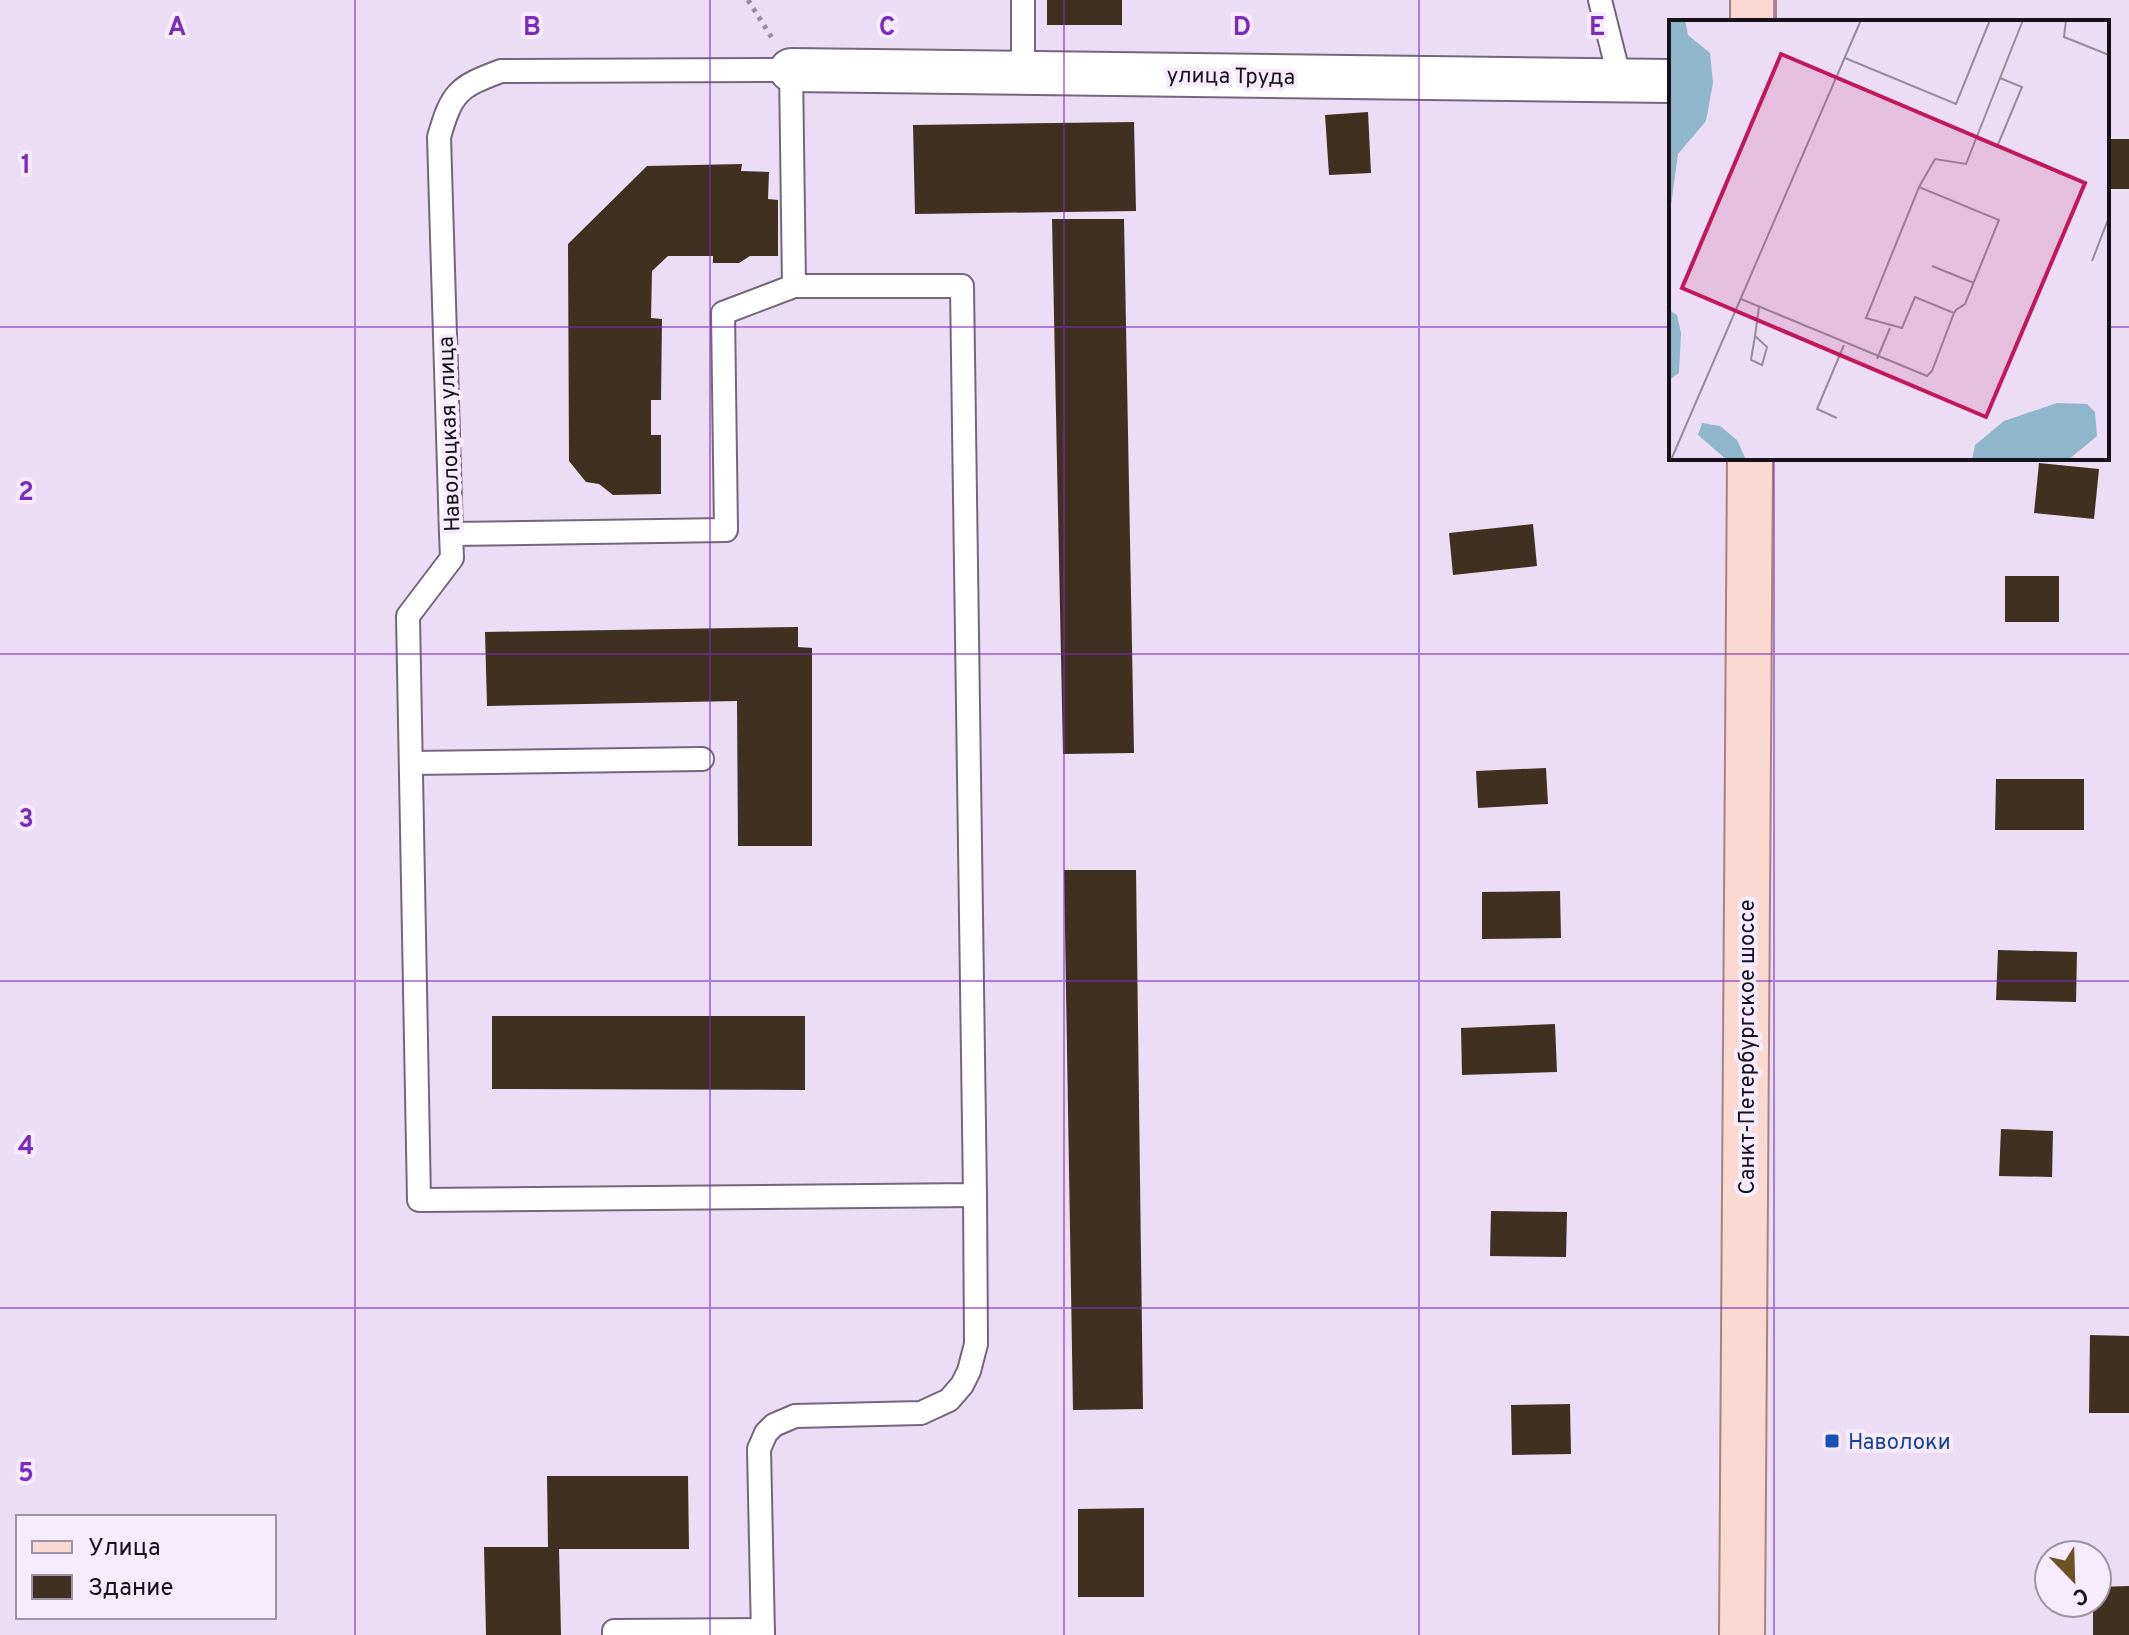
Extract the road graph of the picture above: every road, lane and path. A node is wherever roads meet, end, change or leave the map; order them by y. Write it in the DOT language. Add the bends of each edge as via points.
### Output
graph roads {
  1 [pos="1023,0"];
  2 [pos="1600,0"];
  3 [pos="791,70"];
  4 [pos="1023,73"];
  5 [pos="1620,80"];
  6 [pos="1669,81"];
  7 [pos="794,286"];
  8 [pos="1750,460"];
  9 [pos="451,534"];
  10 [pos="702,759"];
  11 [pos="411,763"];
  12 [pos="975,1195"];
  13 [pos="763,1632"];
  14 [pos="614,1635"];
  15 [pos="1742,1635"];
  1 -- 4 [label="lane"];
  2 -- 5 [label="lane"];
  3 -- 4 [label="street, улица Труда"];
  3 -- 7 [label="lane"];
  3 -- 9 [label="lane, Наволоцкая улица" via="501,71 456,94 439,137"];
  4 -- 5 [label="street, улица Труда"];
  5 -- 6 [label="street, улица Труда"];
  7 -- 9 [label="lane" via="723,313 726,530"];
  7 -- 12 [label="lane" via="962,286"];
  8 -- 15 [label="main road, Санкт-Петербургское шоссе"];
  9 -- 11 [label="lane, Наволоцкая улица" via="452,558 408,616"];
  10 -- 11 [label="lane"];
  11 -- 12 [label="lane, Наволоцкая улица" via="419,1200"];
  12 -- 13 [label="lane" via="976,1344 969,1371 949,1400 921,1413 795,1416 766,1433 759,1449"];
  13 -- 14 [label="lane"];
}
